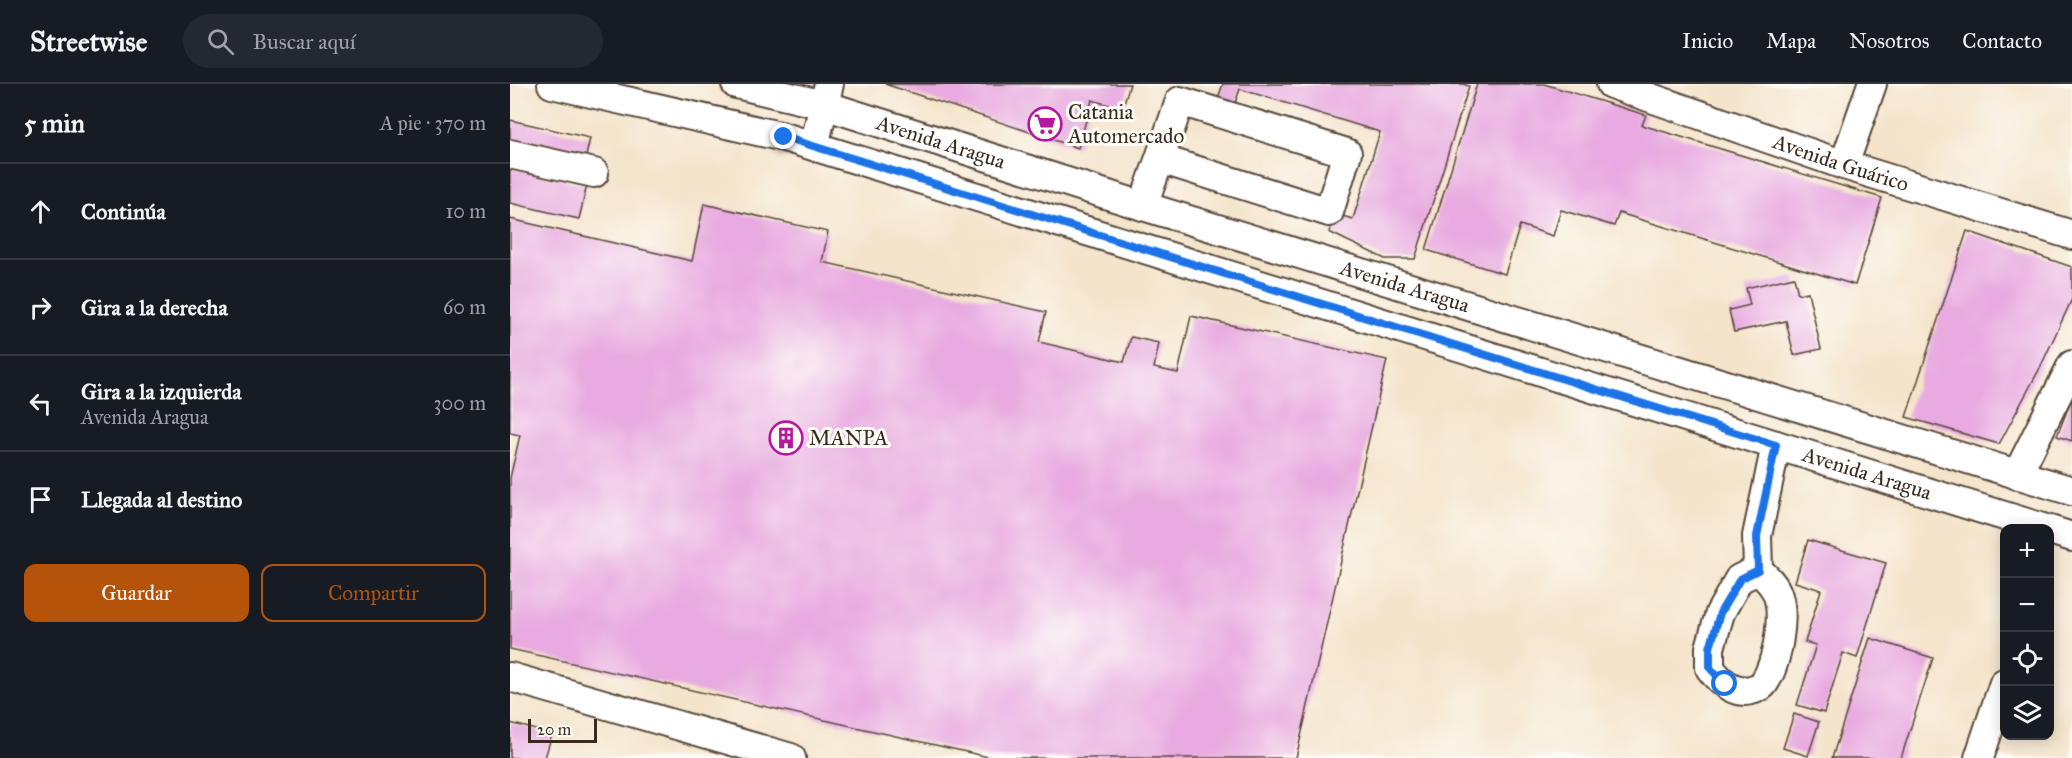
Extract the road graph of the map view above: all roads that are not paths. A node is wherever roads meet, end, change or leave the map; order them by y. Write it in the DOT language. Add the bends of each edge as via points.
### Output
graph roads {
  1 [pos="552,84"];
  2 [pos="736,84"];
  3 [pos="1611,84"];
  4 [pos="1872,84"];
  5 [pos="793,90"];
  6 [pos="827,95"];
  7 [pos="784,137"];
  8 [pos="814,146"];
  9 [pos="510,153"];
  10 [pos="1160,159"];
  11 [pos="1844,165"];
  12 [pos="594,173"];
  13 [pos="1143,206"];
  14 [pos="2072,235"];
  15 [pos="2072,365"];
  16 [pos="1776,445"];
  17 [pos="2017,475"];
  18 [pos="2072,491"];
  19 [pos="2017,524"];
  20 [pos="1758,570"];
  21 [pos="510,677"];
  22 [pos="2003,686"];
  23 [pos="790,758"];
  24 [pos="1979,758"];
  1 -- 7 [label="street, Avenida Aragua"];
  2 -- 5 [label="street, Avenida Aragua"];
  3 -- 11 [label="street, Avenida Guárico"];
  4 -- 11 [label="street"];
  5 -- 6 [label="street, Avenida Aragua"];
  5 -- 7 [label="street"];
  6 -- 8 [label="street"];
  6 -- 13 [label="street, Avenida Aragua"];
  7 -- 8 [label="street, Avenida Aragua"];
  8 -- 16 [label="street, Avenida Aragua"];
  9 -- 12 [label="street"];
  10 -- 10 [label="street" via="1180,101 1347,153 1329,212"];
  10 -- 13 [label="street"];
  11 -- 14 [label="street, Avenida Guárico"];
  13 -- 17 [label="street, Avenida Aragua"];
  15 -- 17 [label="street"];
  16 -- 19 [label="street, Avenida Aragua"];
  16 -- 20 [label="street" via="1757,536"];
  17 -- 18 [label="street, Avenida Aragua"];
  21 -- 23 [label="street"];
  22 -- 24 [label="street"];
}
